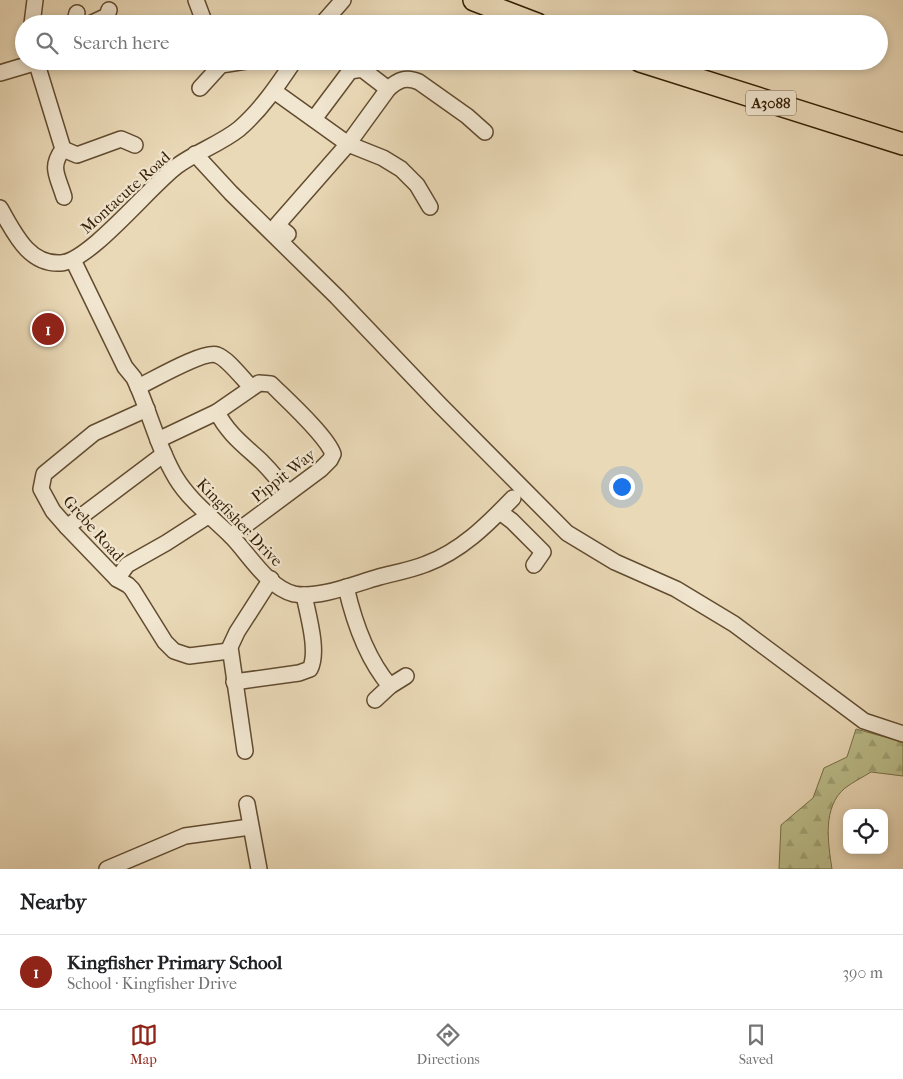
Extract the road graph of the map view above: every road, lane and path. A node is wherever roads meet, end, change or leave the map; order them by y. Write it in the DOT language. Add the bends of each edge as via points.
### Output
graph roads {
  1 [pos="196,0"];
  2 [pos="343,0"];
  3 [pos="474,0"];
  4 [pos="32,1"];
  5 [pos="109,10"];
  6 [pos="32,15"];
  7 [pos="107,15"];
  8 [pos="202,15"];
  9 [pos="330,15"];
  10 [pos="513,15"];
  11 [pos="15,69"];
  12 [pos="39,70"];
  13 [pos="214,70"];
  14 [pos="288,70"];
  15 [pos="356,70"];
  16 [pos="363,70"];
  17 [pos="669,70"];
  18 [pos="0,74"];
  19 [pos="200,88"];
  20 [pos="388,89"];
  21 [pos="274,91"];
  22 [pos="314,119"];
  23 [pos="485,132"];
  24 [pos="348,144"];
  25 [pos="903,144"];
  26 [pos="135,145"];
  27 [pos="63,149"];
  28 [pos="195,154"];
  29 [pos="241,193"];
  30 [pos="64,197"];
  31 [pos="430,207"];
  32 [pos="0,208"];
  33 [pos="73,260"];
  34 [pos="138,387"];
  35 [pos="251,387"];
  36 [pos="147,409"];
  37 [pos="218,412"];
  38 [pos="158,440"];
  39 [pos="164,454"];
  40 [pos="288,493"];
  41 [pos="513,498"];
  42 [pos="500,512"];
  43 [pos="208,516"];
  44 [pos="67,527"];
  45 [pos="231,536"];
  46 [pos="534,565"];
  47 [pos="271,579"];
  48 [pos="123,582"];
  49 [pos="346,587"];
  50 [pos="304,595"];
  51 [pos="229,650"];
  52 [pos="406,676"];
  53 [pos="234,682"];
  54 [pos="390,686"];
  55 [pos="375,700"];
  56 [pos="903,734"];
  57 [pos="245,751"];
  58 [pos="247,804"];
  59 [pos="250,827"];
  60 [pos="107,869"];
  61 [pos="259,869"];
  1 -- 8 [label="street"];
  2 -- 9 [label="street"];
  3 -- 10 [label="highway"];
  4 -- 6 [label="street"];
  5 -- 7 [label="street"];
  11 -- 18 [label="street"];
  12 -- 27 [label="street"];
  13 -- 19 [label="street"];
  14 -- 21 [label="street, Montacute Road"];
  15 -- 22 [label="street" via="350,71"];
  16 -- 20 [label="street"];
  17 -- 25 [label="highway, A3088"];
  20 -- 23 [label="street" via="404,79 413,79 468,116"];
  20 -- 24 [label="street"];
  21 -- 22 [label="street"];
  21 -- 28 [label="street, Montacute Road" via="238,130"];
  22 -- 24 [label="street"];
  24 -- 29 [label="street" via="283,229"];
  24 -- 31 [label="street" via="401,169 417,185"];
  26 -- 27 [label="street" via="121,139 77,155"];
  27 -- 30 [label="street" via="54,166"];
  28 -- 33 [label="street, Montacute Road" via="156,184 104,236"];
  28 -- 56 [label="street" via="567,533 616,562 676,589 734,624 864,721"];
  32 -- 33 [label="street" via="24,248 34,256 53,262"];
  33 -- 34 [label="street, Kingfisher Drive"];
  34 -- 35 [label="street" via="184,364 218,354"];
  34 -- 36 [label="street, Kingfisher Drive"];
  35 -- 37 [label="street"];
  35 -- 40 [label="street, Pippit Way" via="259,383 271,384 306,419 333,454 321,470"];
  36 -- 38 [label="street, Kingfisher Drive"];
  36 -- 44 [label="street, Grebe Road" via="94,433 44,474 41,489 53,511"];
  37 -- 38 [label="street"];
  37 -- 40 [label="street" via="233,436 263,463"];
  38 -- 39 [label="street, Kingfisher Drive"];
  39 -- 43 [label="street, Kingfisher Drive" via="177,480"];
  39 -- 44 [label="street"];
  40 -- 45 [label="street, Pippit Way"];
  41 -- 42 [label="street, Kingfisher Drive"];
  42 -- 46 [label="street" via="544,552"];
  42 -- 49 [label="street, Kingfisher Drive" via="449,554 425,565"];
  43 -- 45 [label="street, Kingfisher Drive"];
  43 -- 48 [label="street, Grebe Road" via="127,565"];
  44 -- 48 [label="street, Grebe Road"];
  45 -- 47 [label="street, Kingfisher Drive" via="261,572"];
  47 -- 50 [label="street, Kingfisher Drive" via="291,593"];
  47 -- 51 [label="street"];
  48 -- 51 [label="street" via="174,651 189,656"];
  49 -- 50 [label="street, Kingfisher Drive"];
  49 -- 54 [label="street" via="353,619 376,670"];
  50 -- 53 [label="street" via="314,652 310,669"];
  51 -- 53 [label="street"];
  52 -- 54 [label="street"];
  53 -- 57 [label="street"];
  54 -- 55 [label="street"];
  58 -- 59 [label="street"];
  59 -- 60 [label="street" via="185,836"];
  59 -- 61 [label="street"];
}
